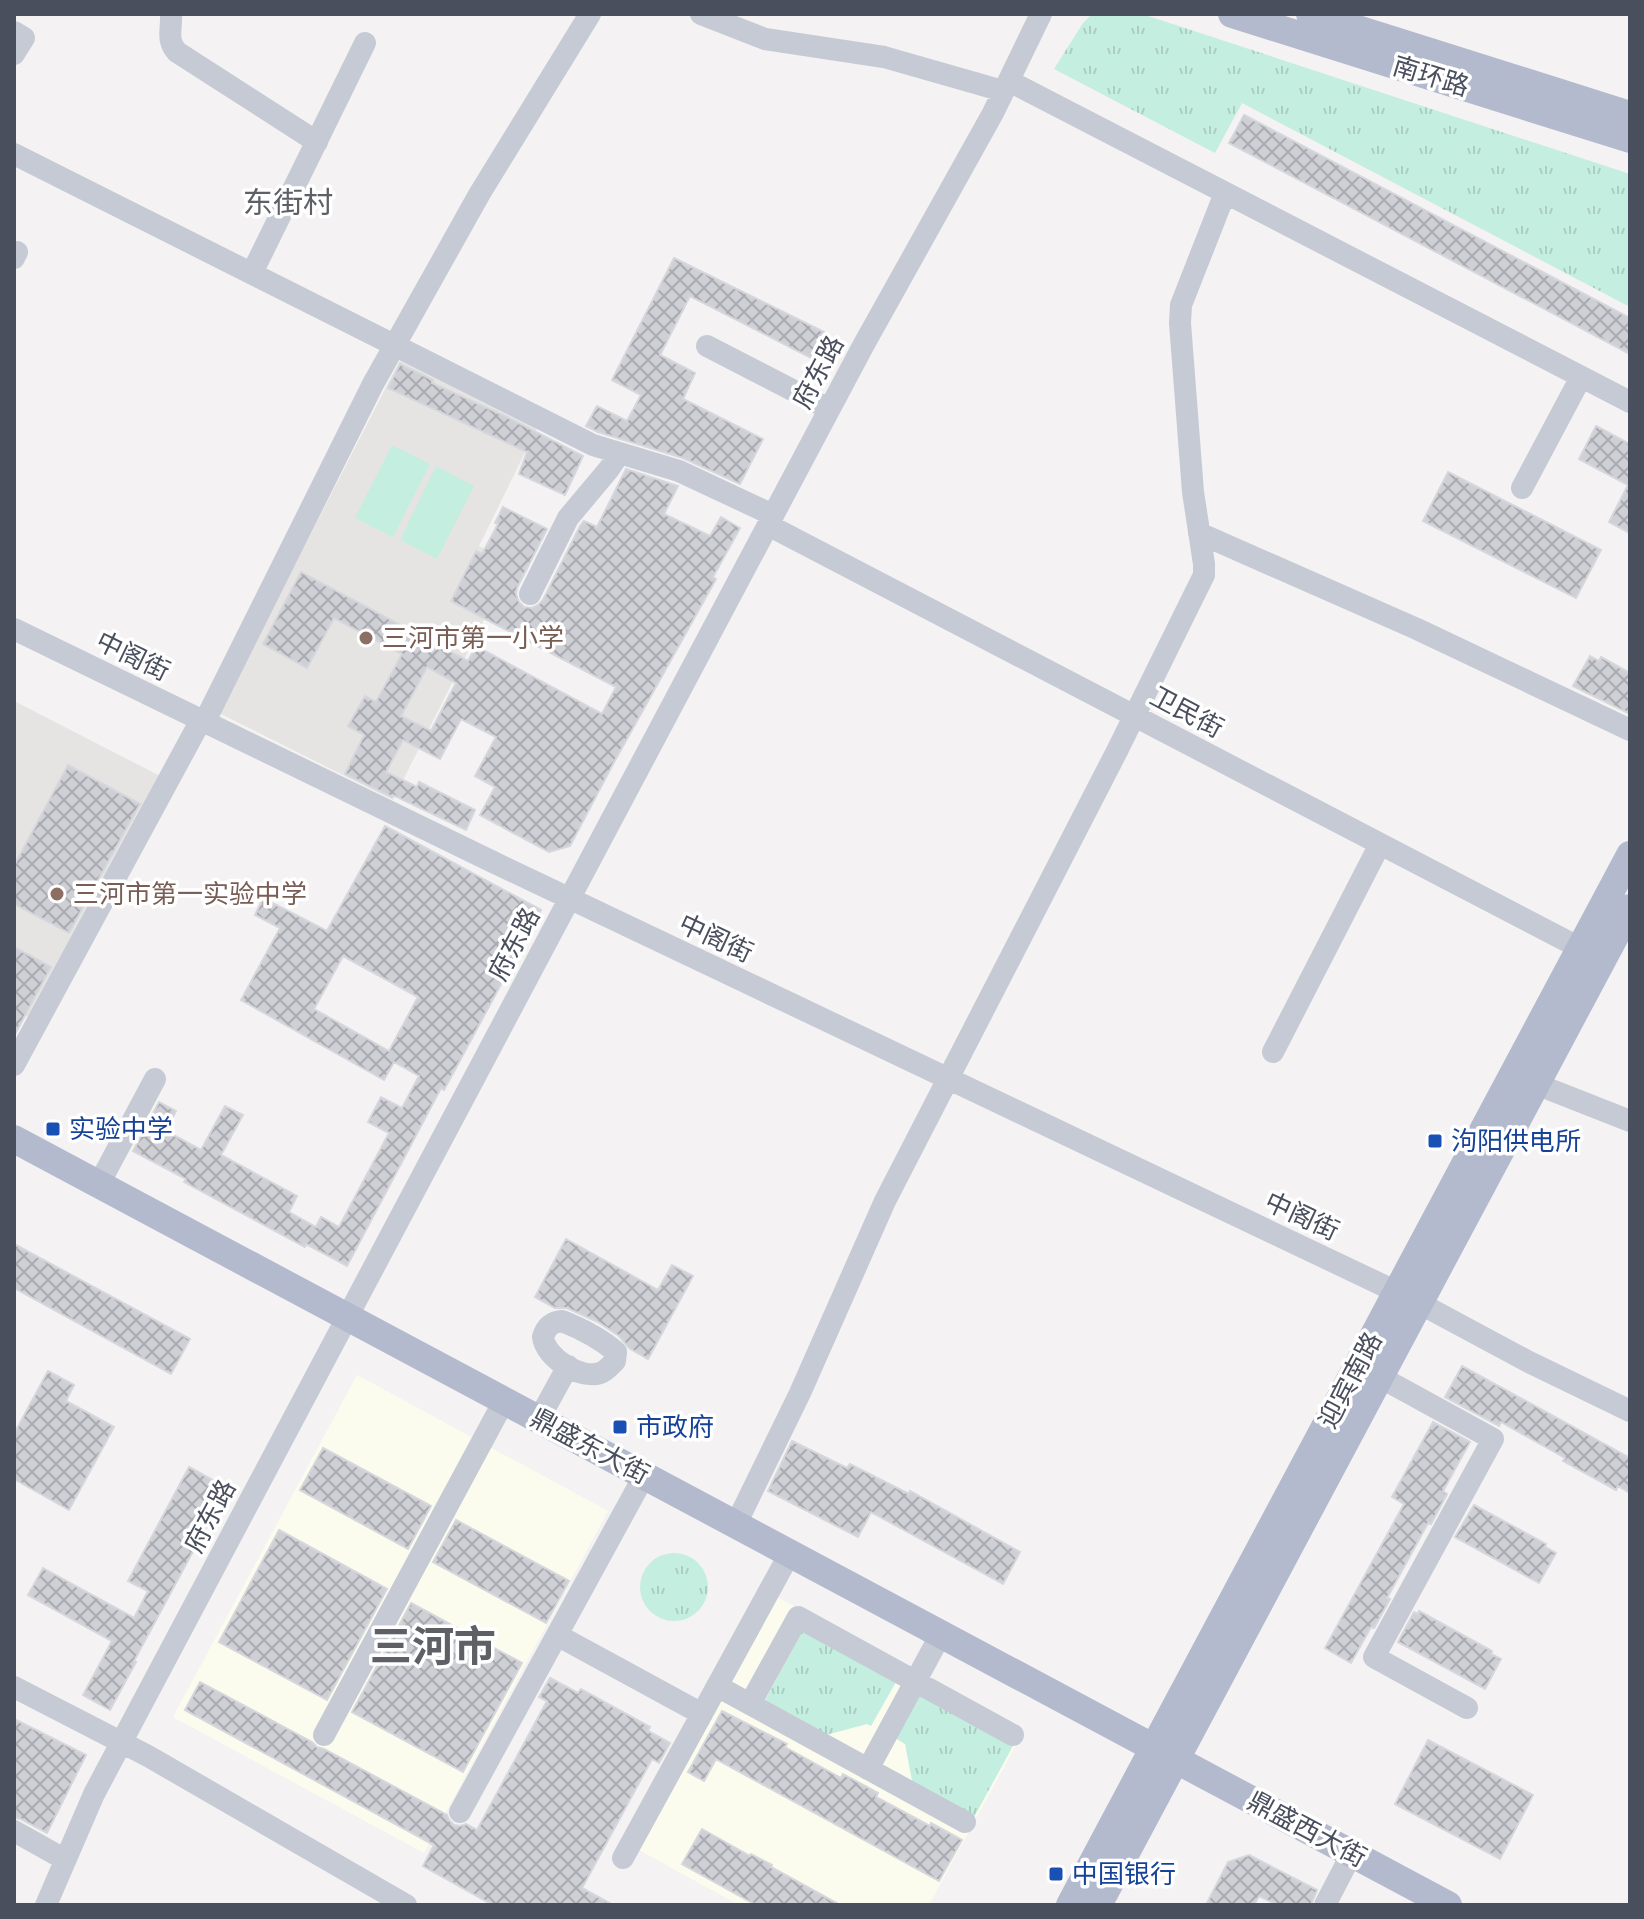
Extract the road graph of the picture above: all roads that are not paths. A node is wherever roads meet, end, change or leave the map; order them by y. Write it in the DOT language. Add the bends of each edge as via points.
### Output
graph roads {
  1 [pos="171,14"];
  2 [pos="590,14"];
  3 [pos="701,14"];
  4 [pos="1041,14"];
  5 [pos="1232,14"];
  6 [pos="1315,15"];
  7 [pos="14,32"];
  8 [pos="365,43"];
  9 [pos="14,54"];
  10 [pos="1006,86"];
  11 [pos="1630,115"];
  12 [pos="1630,139"];
  13 [pos="317,142"];
  14 [pos="14,154"];
  15 [pos="1225,193"];
  16 [pos="252,273"];
  17 [pos="395,345"];
  18 [pos="707,346"];
  19 [pos="1581,377"];
  20 [pos="1630,402"];
  21 [pos="829,409"];
  22 [pos="619,454"];
  23 [pos="1522,488"];
  24 [pos="770,520"];
  25 [pos="1199,533"];
  26 [pos="530,594"];
  27 [pos="14,629"];
  28 [pos="1135,716"];
  29 [pos="203,720"];
  30 [pos="1630,730"];
  31 [pos="1380,844"];
  32 [pos="1630,855"];
  33 [pos="569,899"];
  34 [pos="1630,908"];
  35 [pos="1580,948"];
  36 [pos="1273,1052"];
  37 [pos="14,1065"];
  38 [pos="155,1079"];
  39 [pos="948,1079"];
  40 [pos="1536,1084"];
  41 [pos="1630,1121"];
  42 [pos="14,1139"];
  43 [pos="99,1184"];
  44 [pos="1408,1298"];
  45 [pos="347,1317"];
  46 [pos="568,1366"];
  47 [pos="1380,1377"];
  48 [pos="504,1401"];
  49 [pos="1630,1411"];
  50 [pos="539,1419"];
  51 [pos="644,1476"];
  52 [pos="736,1524"];
  53 [pos="790,1553"];
  54 [pos="941,1634"];
  55 [pos="557,1635"];
  56 [pos="916,1682"];
  57 [pos="717,1686"];
  58 [pos="14,1687"];
  59 [pos="750,1704"];
  60 [pos="1467,1708"];
  61 [pos="702,1714"];
  62 [pos="324,1735"];
  63 [pos="1013,1735"];
  64 [pos="122,1742"];
  65 [pos="1165,1754"];
  66 [pos="868,1769"];
  67 [pos="460,1812"];
  68 [pos="965,1822"];
  69 [pos="14,1831"];
  70 [pos="1352,1853"];
  71 [pos="623,1858"];
  72 [pos="64,1859"];
  73 [pos="46,1905"];
  74 [pos="406,1905"];
  75 [pos="1070,1905"];
  76 [pos="1098,1905"];
  77 [pos="1325,1905"];
  78 [pos="1448,1905"];
  1 -- 13 [label="street" via="171,46 177,52"];
  2 -- 17 [label="street"];
  3 -- 10 [label="street" via="765,39 884,57"];
  4 -- 10 [label="street, 府东路"];
  5 -- 12 [label="main road, 南环路"];
  6 -- 11 [label="main road, 南环路"];
  7 -- 9 [label="street" via="24,38"];
  8 -- 13 [label="street"];
  10 -- 15 [label="street"];
  10 -- 21 [label="street, 府东路"];
  13 -- 16 [label="street"];
  14 -- 16 [label="street, 卫民街"];
  15 -- 19 [label="street"];
  15 -- 25 [label="street" via="1181,305"];
  16 -- 17 [label="street, 卫民街"];
  17 -- 22 [label="street, 卫民街"];
  17 -- 29 [label="street"];
  18 -- 21 [label="street"];
  19 -- 20 [label="street"];
  19 -- 23 [label="street"];
  21 -- 24 [label="street, 府东路"];
  22 -- 24 [label="street, 卫民街" via="679,471"];
  22 -- 26 [label="street" via="568,518"];
  24 -- 28 [label="street, 卫民街"];
  24 -- 33 [label="street, 府东路"];
  25 -- 28 [label="street" via="1204,575"];
  25 -- 30 [label="street"];
  27 -- 29 [label="street, 中阁街"];
  28 -- 31 [label="street, 卫民街"];
  28 -- 39 [label="street"];
  29 -- 33 [label="street, 中阁街"];
  29 -- 37 [label="street"];
  31 -- 35 [label="street, 卫民街"];
  31 -- 36 [label="street"];
  32 -- 35 [label="main road, 迎宾南路"];
  33 -- 39 [label="street, 中阁街"];
  33 -- 45 [label="street, 府东路"];
  34 -- 40 [label="main road, 迎宾南路"];
  35 -- 44 [label="main road, 迎宾南路"];
  38 -- 43 [label="street"];
  39 -- 44 [label="street, 中阁街"];
  39 -- 52 [label="street" via="885,1201"];
  40 -- 41 [label="street"];
  40 -- 44 [label="main road, 迎宾南路"];
  42 -- 43 [label="main road, 鼎盛东大街"];
  43 -- 45 [label="main road, 鼎盛东大街"];
  44 -- 47 [label="main road, 迎宾南路"];
  44 -- 49 [label="street, 中阁街"];
  44 -- 65 [label="main road, 迎宾南路"];
  45 -- 48 [label="main road, 鼎盛东大街"];
  45 -- 64 [label="street, 府东路"];
  46 -- 50 [label="street"];
  47 -- 60 [label="street" via="1493,1439 1374,1657"];
  47 -- 65 [label="main road, 迎宾南路"];
  48 -- 50 [label="main road, 鼎盛东大街"];
  48 -- 62 [label="street"];
  50 -- 51 [label="main road, 鼎盛东大街"];
  51 -- 52 [label="main road, 鼎盛东大街"];
  51 -- 55 [label="street"];
  52 -- 53 [label="main road, 鼎盛东大街"];
  53 -- 54 [label="main road, 鼎盛东大街"];
  53 -- 57 [label="street"];
  54 -- 56 [label="street"];
  54 -- 65 [label="main road, 鼎盛东大街"];
  55 -- 61 [label="street"];
  55 -- 67 [label="street"];
  56 -- 59 [label="street" via="798,1617"];
  56 -- 63 [label="street"];
  56 -- 66 [label="street"];
  57 -- 59 [label="street"];
  57 -- 61 [label="street"];
  58 -- 64 [label="street"];
  59 -- 66 [label="street"];
  61 -- 71 [label="street"];
  64 -- 72 [label="street, 府东路"];
  64 -- 74 [label="street"];
  65 -- 70 [label="main road, 鼎盛西大街"];
  65 -- 75 [label="main road, 迎宾南路"];
  65 -- 76 [label="main road, 迎宾南路"];
  66 -- 68 [label="street"];
  69 -- 72 [label="street"];
  70 -- 77 [label="street"];
  70 -- 78 [label="main road, 鼎盛西大街"];
  72 -- 73 [label="street, 府东路"];
}
